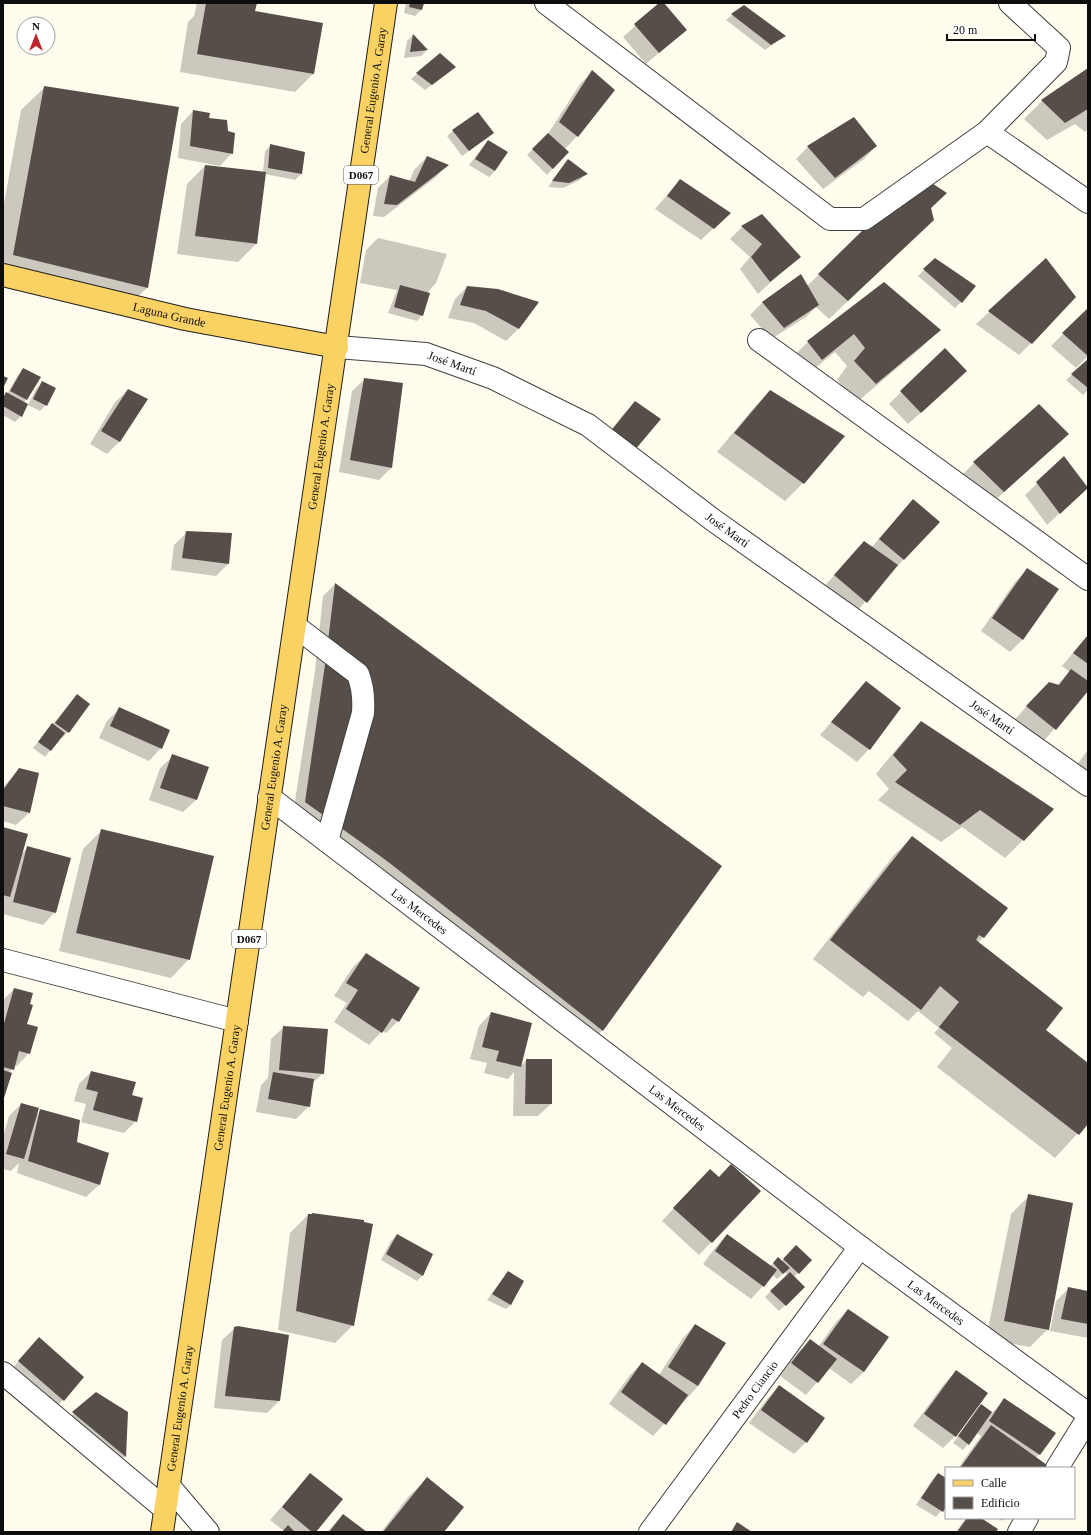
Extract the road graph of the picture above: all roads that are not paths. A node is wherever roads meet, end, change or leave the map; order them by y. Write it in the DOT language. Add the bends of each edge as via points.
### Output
graph roads {
  1 [pos="386,3"];
  2 [pos="546,3"];
  3 [pos="1010,3"];
  4 [pos="987,132"];
  5 [pos="1088,202"];
  6 [pos="3,275"];
  7 [pos="759,340"];
  8 [pos="337,347"];
  9 [pos="1088,579"];
  10 [pos="295,626"];
  11 [pos="1088,785"];
  12 [pos="270,797"];
  13 [pos="327,841"];
  14 [pos="3,960"];
  15 [pos="236,1021"];
  16 [pos="860,1247"];
  17 [pos="3,1373"];
  18 [pos="1088,1414"];
  19 [pos="1088,1418"];
  20 [pos="1058,1467"];
  21 [pos="169,1486"];
  22 [pos="165,1509"];
  23 [pos="1026,1519"];
  24 [pos="162,1532"];
  25 [pos="208,1532"];
  26 [pos="650,1532"];
  27 [pos="1019,1532"];
  1 -- 8 [label="main road, General Eugenio A. Garay / D067"];
  2 -- 4 [label="street" via="830,219 864,219"];
  3 -- 4 [label="street" via="1059,48 1056,62"];
  4 -- 5 [label="street"];
  6 -- 8 [label="main road, Laguna Grande" via="185,319"];
  7 -- 9 [label="street"];
  8 -- 10 [label="main road, General Eugenio A. Garay / D067"];
  8 -- 11 [label="street, José Martí" via="426,354 493,378 588,425 714,520"];
  10 -- 12 [label="main road, General Eugenio A. Garay / D067"];
  10 -- 13 [label="street" via="358,674 362,683 363,713"];
  12 -- 13 [label="street, Las Mercedes"];
  12 -- 15 [label="main road, General Eugenio A. Garay / D067"];
  13 -- 16 [label="street, Las Mercedes"];
  14 -- 15 [label="street"];
  15 -- 21 [label="main road, General Eugenio A. Garay / D067"];
  16 -- 18 [label="street, Las Mercedes"];
  16 -- 26 [label="street, Pedro Ciancio"];
  17 -- 22 [label="street"];
  19 -- 20 [label="street"];
  21 -- 22 [label="main road, General Eugenio A. Garay / D067"];
  21 -- 25 [label="street"];
  22 -- 24 [label="main road, General Eugenio A. Garay / D067"];
  23 -- 27 [label="street"];
}
